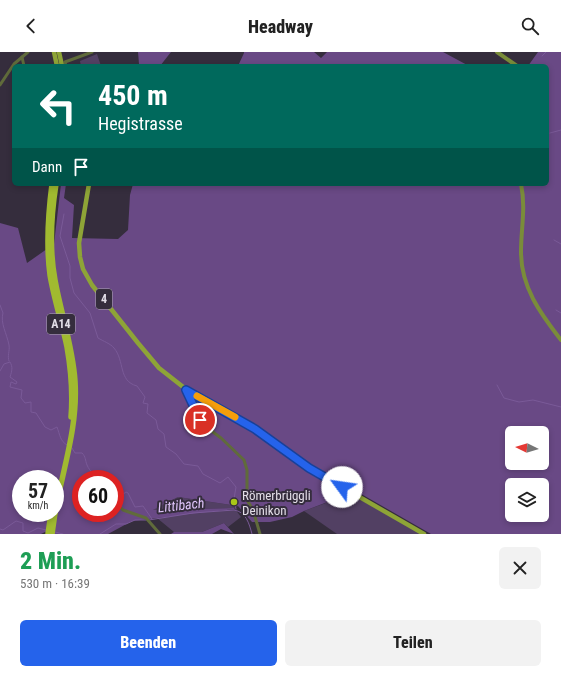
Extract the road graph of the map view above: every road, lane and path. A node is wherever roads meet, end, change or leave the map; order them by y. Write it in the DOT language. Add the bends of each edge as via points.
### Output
graph roads {
  1 [pos="28,52"];
  2 [pos="54,52"];
  3 [pos="59,52"];
  4 [pos="92,52"];
  5 [pos="497,52"];
  6 [pos="22,57"];
  7 [pos="14,64"];
  8 [pos="24,64"];
  9 [pos="57,64"];
  10 [pos="62,64"];
  11 [pos="66,64"];
  12 [pos="514,64"];
  13 [pos="12,67"];
  14 [pos="0,85"];
  15 [pos="52,186"];
  16 [pos="56,186"];
  17 [pos="89,186"];
  18 [pos="521,186"];
  19 [pos="561,340"];
  20 [pos="186,390"];
  21 [pos="72,422"];
  22 [pos="63,470"];
  23 [pos="124,510"];
  24 [pos="50,522"];
  25 [pos="54,522"];
  26 [pos="48,534"];
  27 [pos="52,534"];
  28 [pos="160,534"];
  29 [pos="260,534"];
  30 [pos="424,534"];
  1 -- 6 [label="street"];
  2 -- 9 [label="main road"];
  3 -- 10 [label="main road"];
  4 -- 11 [label="street" via="65,62"];
  5 -- 12 [label="street"];
  6 -- 7 [label="street"];
  6 -- 8 [label="street"];
  13 -- 14 [label="street"];
  15 -- 21 [label="highway, A14" via="48,255 52,286 69,362"];
  16 -- 21 [label="highway, A14" via="51,248 55,282 74,366"];
  17 -- 20 [label="main road, 4" via="79,243 83,269 92,285 150,358"];
  18 -- 19 [label="street" via="524,204 521,252 523,274 532,298"];
  20 -- 29 [label="street" via="200,420 244,460 247,470 247,500 254,510"];
  20 -- 30 [label="main road, 4" via="255,429 309,468"];
  21 -- 22 [label="highway, A14"];
  23 -- 28 [label="street" via="146,518"];
  24 -- 26 [label="highway"];
  25 -- 27 [label="highway, A14"];
}
